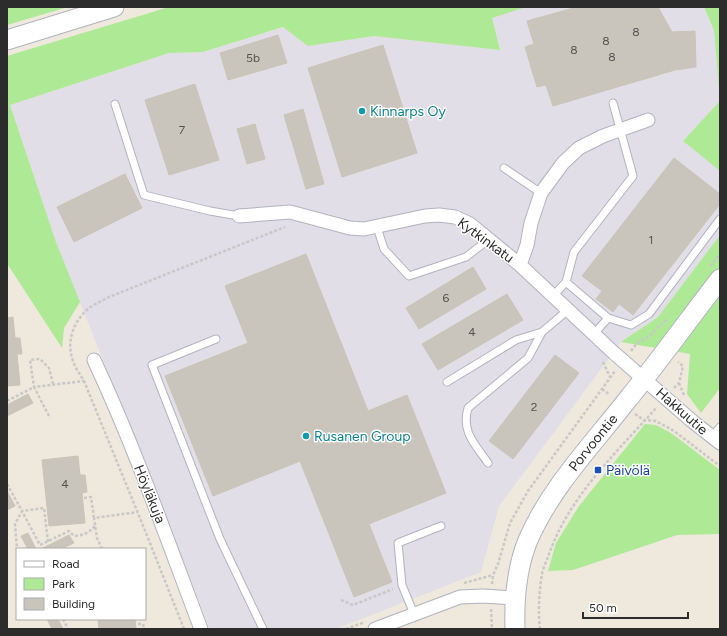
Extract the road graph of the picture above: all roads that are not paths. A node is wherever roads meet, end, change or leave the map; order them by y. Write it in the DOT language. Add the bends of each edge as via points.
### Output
graph roads {
  1 [pos="114,7"];
  2 [pos="7,40"];
  3 [pos="613,103"];
  4 [pos="115,104"];
  5 [pos="648,120"];
  6 [pos="620,130"];
  7 [pos="504,168"];
  8 [pos="541,193"];
  9 [pos="239,216"];
  10 [pos="720,218"];
  11 [pos="377,227"];
  12 [pos="488,240"];
  13 [pos="520,265"];
  14 [pos="715,272"];
  15 [pos="566,282"];
  16 [pos="553,296"];
  17 [pos="568,310"];
  18 [pos="608,318"];
  19 [pos="542,332"];
  20 [pos="594,334"];
  21 [pos="216,339"];
  22 [pos="94,360"];
  23 [pos="644,379"];
  24 [pos="447,382"];
  25 [pos="717,435"];
  26 [pos="488,463"];
  27 [pos="441,526"];
  28 [pos="515,598"];
  29 [pos="414,614"];
  30 [pos="201,629"];
  31 [pos="263,629"];
  32 [pos="375,629"];
  33 [pos="515,629"];
  1 -- 2 [label="street"];
  3 -- 6 [label="lane"];
  4 -- 9 [label="lane" via="144,195"];
  5 -- 6 [label="street"];
  6 -- 8 [label="street" via="579,148 562,163"];
  6 -- 15 [label="lane" via="633,176 574,252"];
  7 -- 8 [label="lane"];
  8 -- 13 [label="street"];
  9 -- 11 [label="street, Kytkinkatu" via="290,212 350,228"];
  10 -- 18 [label="lane" via="649,314 631,326"];
  11 -- 12 [label="street, Kytkinkatu" via="440,215 455,217 470,224"];
  11 -- 12 [label="lane" via="384,249 408,276 466,257"];
  12 -- 13 [label="street, Kytkinkatu"];
  13 -- 16 [label="street, Kytkinkatu"];
  14 -- 23 [label="street, Porvoontie"];
  15 -- 16 [label="lane"];
  15 -- 18 [label="lane"];
  16 -- 17 [label="street, Kytkinkatu"];
  17 -- 19 [label="lane"];
  17 -- 20 [label="street, Kytkinkatu"];
  18 -- 20 [label="lane"];
  19 -- 24 [label="lane" via="516,340"];
  19 -- 26 [label="lane" via="528,358 468,408 465,419 468,434"];
  20 -- 23 [label="street, Kytkinkatu"];
  21 -- 31 [label="lane" via="152,365 220,539"];
  22 -- 30 [label="street, Höyläkuja"];
  23 -- 25 [label="street, Hakkuutie" via="692,421"];
  23 -- 28 [label="street, Porvoontie" via="553,493 528,540"];
  27 -- 29 [label="lane" via="398,543 402,585"];
  28 -- 29 [label="street" via="460,597"];
  28 -- 33 [label="street, Porvoontie"];
  29 -- 32 [label="street"];
}
